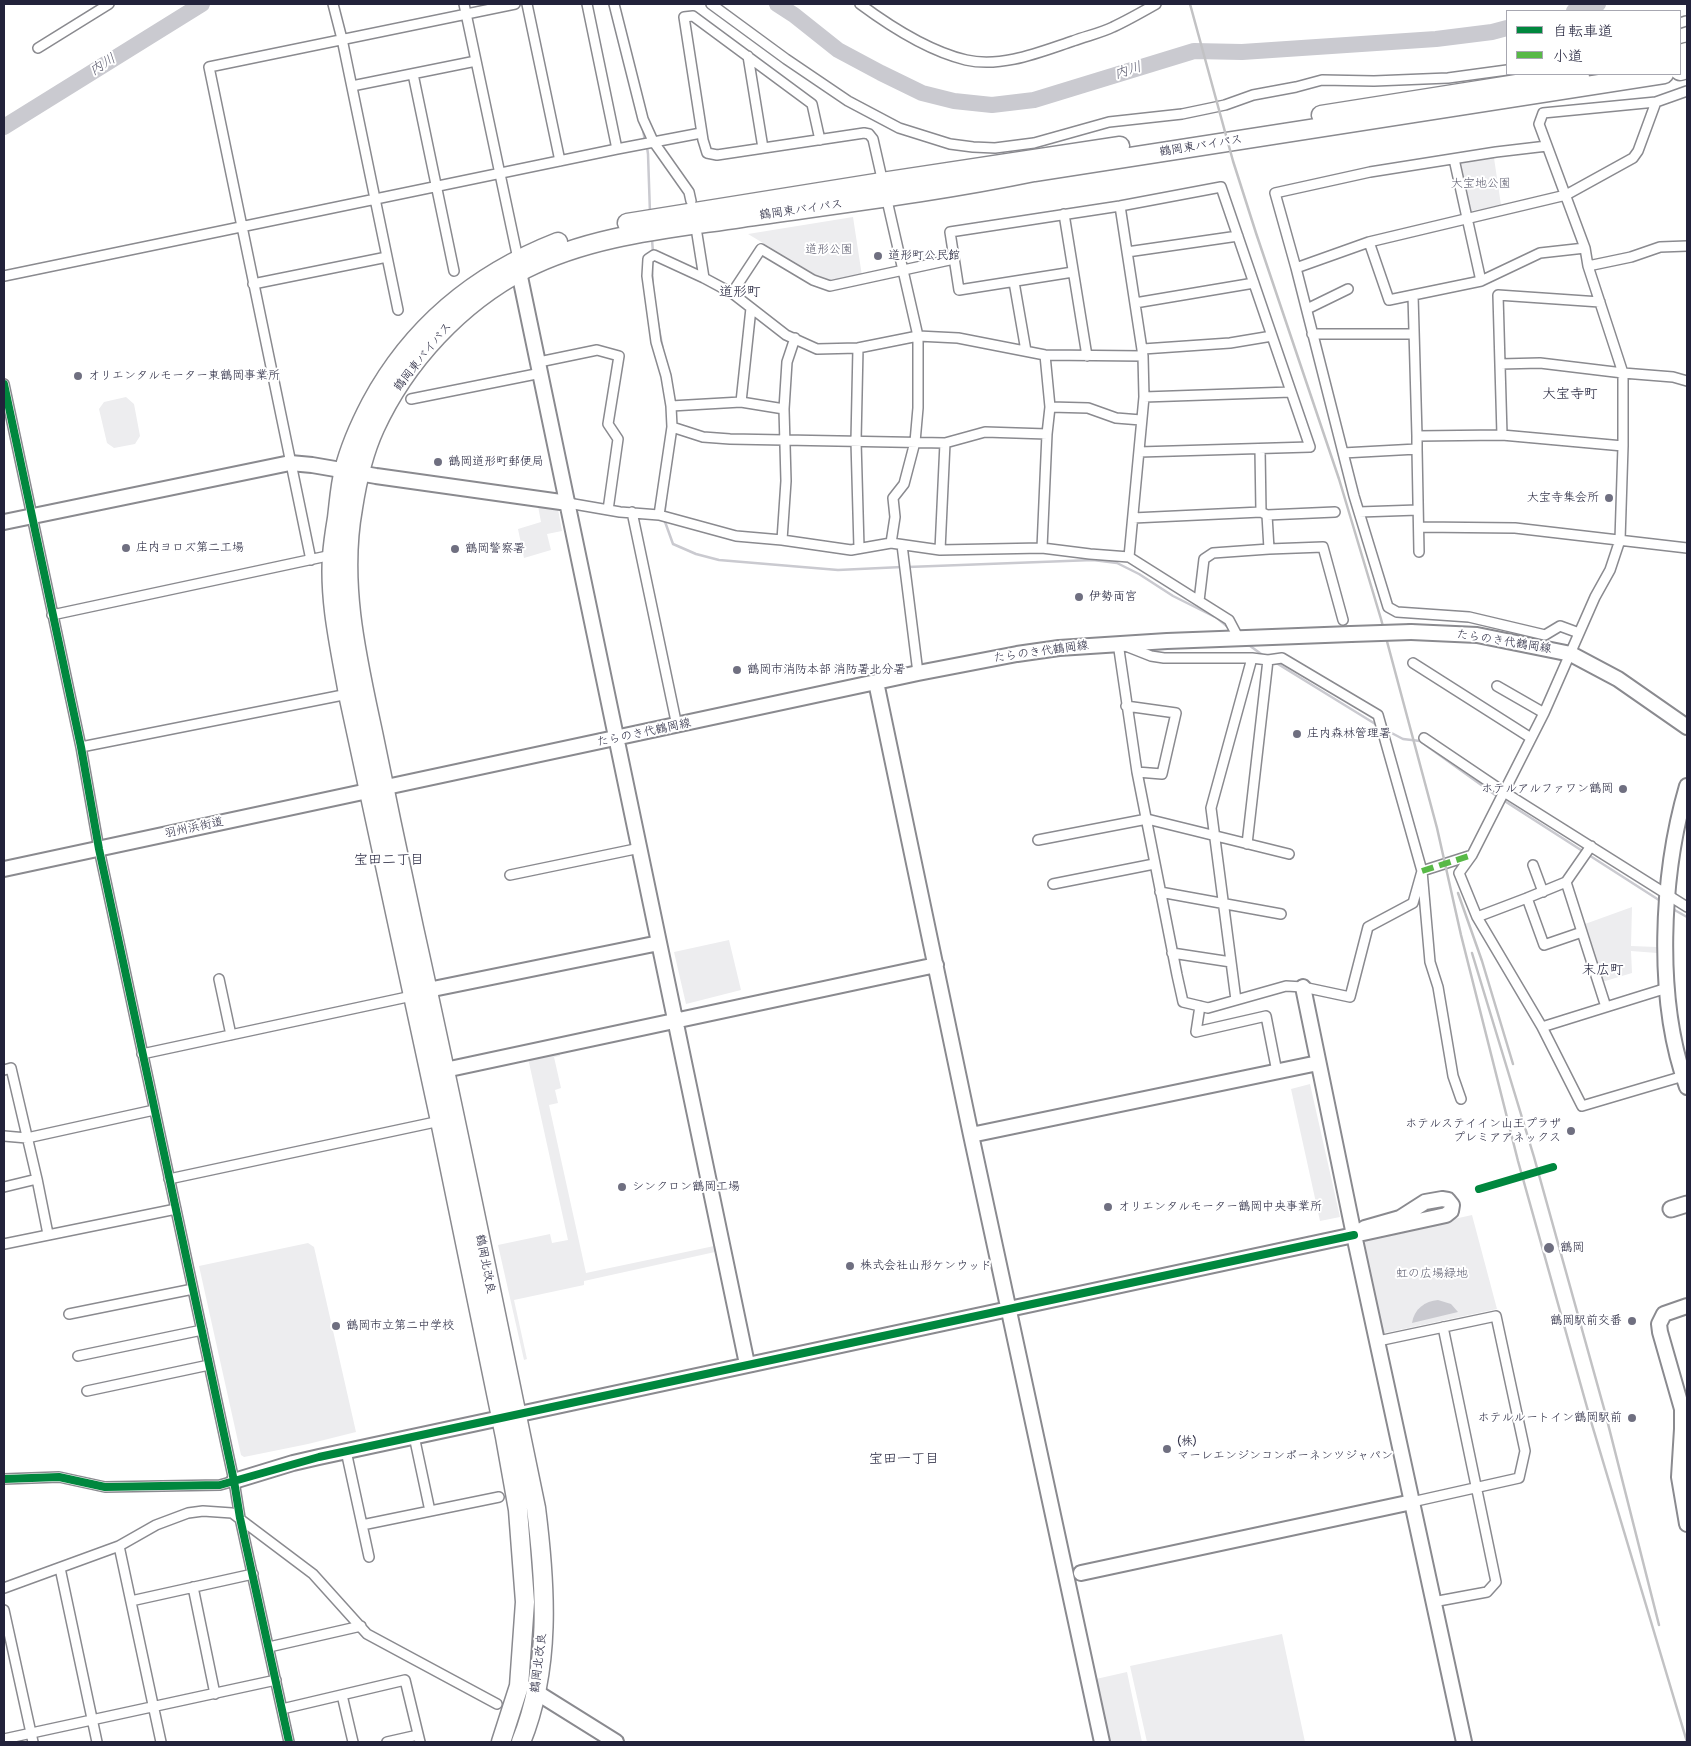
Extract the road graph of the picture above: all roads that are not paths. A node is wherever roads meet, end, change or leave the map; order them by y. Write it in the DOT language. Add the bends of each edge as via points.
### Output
graph roads {
  1 [pos="109,4"];
  2 [pos="333,4"];
  3 [pos="464,4"];
  4 [pos="515,4"];
  5 [pos="527,4"];
  6 [pos="587,4"];
  7 [pos="614,4"];
  8 [pos="711,4"];
  9 [pos="860,4"];
  10 [pos="1156,4"];
  11 [pos="466,14"];
  12 [pos="342,40"];
  13 [pos="38,48"];
  14 [pos="748,56"];
  15 [pos="476,61"];
  16 [pos="1506,70"];
  17 [pos="413,74"];
  18 [pos="1574,75"];
  19 [pos="1658,75"];
  20 [pos="352,86"];
  21 [pos="1687,91"];
  22 [pos="1656,102"];
  23 [pos="701,133"];
  24 [pos="820,140"];
  25 [pos="653,141"];
  26 [pos="1548,146"];
  27 [pos="763,148"];
  28 [pos="617,149"];
  29 [pos="1454,159"];
  30 [pos="560,160"];
  31 [pos="500,173"];
  32 [pos="437,186"];
  33 [pos="884,189"];
  34 [pos="1566,195"];
  35 [pos="375,199"];
  36 [pos="691,200"];
  37 [pos="1120,206"];
  38 [pos="1064,214"];
  39 [pos="1468,218"];
  40 [pos="242,226"];
  41 [pos="697,234"];
  42 [pos="1238,236"];
  43 [pos="1369,242"];
  44 [pos="1687,246"];
  45 [pos="1584,248"];
  46 [pos="1127,252"];
  47 [pos="387,257"];
  48 [pos="954,259"];
  49 [pos="518,266"];
  50 [pos="1588,266"];
  51 [pos="1296,268"];
  52 [pos="904,271"];
  53 [pos="454,272"];
  54 [pos="1073,272"];
  55 [pos="4,276"];
  56 [pos="704,278"];
  57 [pos="1481,281"];
  58 [pos="1014,282"];
  59 [pos="1254,283"];
  60 [pos="253,284"];
  61 [pos="1348,289"];
  62 [pos="732,294"];
  63 [pos="1413,295"];
  64 [pos="1600,302"];
  65 [pos="1135,303"];
  66 [pos="752,308"];
  67 [pos="1307,309"];
  68 [pos="398,310"];
  69 [pos="1312,334"];
  70 [pos="1414,334"];
  71 [pos="918,336"];
  72 [pos="1272,336"];
  73 [pos="795,338"];
  74 [pos="858,348"];
  75 [pos="1026,351"];
  76 [pos="1143,352"];
  77 [pos="1046,355"];
  78 [pos="1087,356"];
  79 [pos="1500,364"];
  80 [pos="540,367"];
  81 [pos="1623,373"];
  82 [pos="1687,380"];
  83 [pos="4,384"];
  84 [pos="1291,392"];
  85 [pos="1144,397"];
  86 [pos="411,399"];
  87 [pos="741,402"];
  88 [pos="671,406"];
  89 [pos="1050,407"];
  90 [pos="784,409"];
  91 [pos="1141,420"];
  92 [pos="672,427"];
  93 [pos="1047,434"];
  94 [pos="1502,435"];
  95 [pos="1417,436"];
  96 [pos="784,440"];
  97 [pos="856,441"];
  98 [pos="915,442"];
  99 [pos="945,442"];
  100 [pos="1623,446"];
  101 [pos="1417,449"];
  102 [pos="1260,450"];
  103 [pos="1139,452"];
  104 [pos="1343,453"];
  105 [pos="290,463"];
  106 [pos="352,472"];
  107 [pos="568,503"];
  108 [pos="608,510"];
  109 [pos="1418,510"];
  110 [pos="632,512"];
  111 [pos="1336,512"];
  112 [pos="1358,512"];
  113 [pos="1264,513"];
  114 [pos="659,515"];
  115 [pos="31,516"];
  116 [pos="1133,518"];
  117 [pos="4,522"];
  118 [pos="1419,527"];
  119 [pos="782,540"];
  120 [pos="1620,540"];
  121 [pos="892,543"];
  122 [pos="902,545"];
  123 [pos="859,548"];
  124 [pos="1042,548"];
  125 [pos="1687,548"];
  126 [pos="1269,549"];
  127 [pos="940,550"];
  128 [pos="1419,552"];
  129 [pos="332,555"];
  130 [pos="1129,557"];
  131 [pos="311,560"];
  132 [pos="1198,601"];
  133 [pos="52,615"];
  134 [pos="1343,620"];
  135 [pos="1578,633"];
  136 [pos="1239,639"];
  137 [pos="1118,643"];
  138 [pos="1570,654"];
  139 [pos="1252,658"];
  140 [pos="1268,660"];
  141 [pos="1413,663"];
  142 [pos="918,673"];
  143 [pos="876,682"];
  144 [pos="1497,686"];
  145 [pos="348,694"];
  146 [pos="1126,706"];
  147 [pos="1544,713"];
  148 [pos="677,726"];
  149 [pos="1687,727"];
  150 [pos="617,738"];
  151 [pos="1424,738"];
  152 [pos="1531,738"];
  153 [pos="81,748"];
  154 [pos="1137,772"];
  155 [pos="1687,786"];
  156 [pos="377,790"];
  157 [pos="1504,792"];
  158 [pos="1147,819"];
  159 [pos="1214,836"];
  160 [pos="1038,840"];
  161 [pos="1247,844"];
  162 [pos="1591,846"];
  163 [pos="640,848"];
  164 [pos="98,849"];
  165 [pos="1289,854"];
  166 [pos="1472,855"];
  167 [pos="1154,864"];
  168 [pos="1533,866"];
  169 [pos="4,869"];
  170 [pos="1422,871"];
  171 [pos="510,875"];
  172 [pos="1566,882"];
  173 [pos="1053,884"];
  174 [pos="1160,892"];
  175 [pos="1543,892"];
  176 [pos="1668,894"];
  177 [pos="1527,898"];
  178 [pos="1224,904"];
  179 [pos="1687,907"];
  180 [pos="1281,914"];
  181 [pos="1477,917"];
  182 [pos="1582,932"];
  183 [pos="659,943"];
  184 [pos="1172,953"];
  185 [pos="1231,962"];
  186 [pos="936,965"];
  187 [pos="219,979"];
  188 [pos="1303,988"];
  189 [pos="1666,988"];
  190 [pos="420,993"];
  191 [pos="1236,1000"];
  192 [pos="1200,1006"];
  193 [pos="1606,1007"];
  194 [pos="676,1021"];
  195 [pos="1542,1027"];
  196 [pos="231,1035"];
  197 [pos="142,1054"];
  198 [pos="1318,1063"];
  199 [pos="4,1070"];
  200 [pos="445,1070"];
  201 [pos="1277,1072"];
  202 [pos="1686,1079"];
  203 [pos="1461,1099"];
  204 [pos="154,1110"];
  205 [pos="440,1121"];
  206 [pos="4,1136"];
  207 [pos="971,1136"];
  208 [pos="28,1138"];
  209 [pos="37,1179"];
  210 [pos="169,1179"];
  211 [pos="4,1187"];
  212 [pos="1687,1204"];
  213 [pos="176,1209"];
  214 [pos="1671,1209"];
  215 [pos="48,1234"];
  216 [pos="1354,1235"];
  217 [pos="4,1244"];
  218 [pos="193,1290"];
  219 [pos="1687,1306"];
  220 [pos="1009,1310"];
  221 [pos="69,1314"];
  222 [pos="1443,1327"];
  223 [pos="202,1330"];
  224 [pos="1378,1341"];
  225 [pos="78,1356"];
  226 [pos="747,1364"];
  227 [pos="209,1365"];
  228 [pos="86,1390"];
  229 [pos="508,1416"];
  230 [pos="414,1436"];
  231 [pos="346,1451"];
  232 [pos="4,1479"];
  233 [pos="234,1481"];
  234 [pos="1476,1488"];
  235 [pos="499,1497"];
  236 [pos="1412,1502"];
  237 [pos="430,1511"];
  238 [pos="240,1518"];
  239 [pos="1687,1524"];
  240 [pos="362,1525"];
  241 [pos="119,1546"];
  242 [pos="369,1557"];
  243 [pos="60,1568"];
  244 [pos="1081,1573"];
  245 [pos="253,1574"];
  246 [pos="4,1588"];
  247 [pos="192,1588"];
  248 [pos="131,1601"];
  249 [pos="1433,1602"];
  250 [pos="4,1610"];
  251 [pos="361,1626"];
  252 [pos="268,1647"];
  253 [pos="276,1680"];
  254 [pos="536,1692"];
  255 [pos="215,1694"];
  256 [pos="342,1695"];
  257 [pos="497,1704"];
  258 [pos="154,1707"];
  259 [pos="282,1709"];
  260 [pos="92,1720"];
  261 [pos="32,1738"];
  262 [pos="4,1739"];
  263 [pos="419,1739"];
  264 [pos="97,1742"];
  265 [pos="161,1742"];
  266 [pos="290,1742"];
  267 [pos="353,1742"];
  268 [pos="387,1742"];
  269 [pos="501,1742"];
  270 [pos="521,1742"];
  271 [pos="616,1742"];
  272 [pos="1102,1742"];
  273 [pos="1464,1742"];
  1 -- 13 [label="street"];
  2 -- 12 [label="street"];
  3 -- 11 [label="street"];
  4 -- 11 [label="street"];
  5 -- 30 [label="street"];
  6 -- 28 [label="street"];
  7 -- 25 [label="street" via="643,119"];
  8 -- 16 [label="street" via="848,101 899,128 950,144 973,147 1034,143 1109,122 1182,114 1322,80 1448,78"];
  9 -- 10 [label="street" via="917,40 948,55 989,62 1026,56 1111,28"];
  11 -- 12 [label="street"];
  11 -- 15 [label="street"];
  12 -- 20 [label="street"];
  12 -- 40 [label="street" via="209,67"];
  14 -- 23 [label="street" via="693,16 684,17"];
  14 -- 24 [label="street" via="812,104"];
  14 -- 27 [label="street"];
  15 -- 17 [label="street"];
  15 -- 31 [label="street"];
  17 -- 20 [label="street"];
  17 -- 32 [label="street"];
  18 -- 33 [label="highway, 鶴岡東バイパス" via="1104,149"];
  19 -- 33 [label="highway, 鶴岡東バイパス" via="1053,169 967,186"];
  20 -- 35 [label="street"];
  21 -- 22 [label="street"];
  22 -- 26 [label="street" via="1543,114 1539,124"];
  22 -- 34 [label="street" via="1633,158"];
  23 -- 25 [label="street"];
  23 -- 27 [label="street" via="704,149 710,155"];
  24 -- 27 [label="street"];
  24 -- 33 [label="street" via="869,134 873,139"];
  25 -- 28 [label="street"];
  25 -- 36 [label="street" via="689,192"];
  26 -- 29 [label="street"];
  26 -- 34 [label="street"];
  28 -- 30 [label="street"];
  29 -- 39 [label="street"];
  29 -- 51 [label="street" via="1370,172 1274,193"];
  30 -- 31 [label="street"];
  31 -- 32 [label="street"];
  31 -- 49 [label="street"];
  32 -- 35 [label="street"];
  32 -- 53 [label="street"];
  33 -- 49 [label="highway, 鶴岡東バイパス" via="618,237"];
  33 -- 52 [label="street"];
  34 -- 39 [label="street"];
  34 -- 45 [label="street"];
  35 -- 40 [label="street"];
  35 -- 47 [label="street"];
  37 -- 38 [label="street"];
  37 -- 42 [label="street" via="1221,187"];
  37 -- 46 [label="street"];
  38 -- 48 [label="street" via="950,232"];
  38 -- 54 [label="street"];
  39 -- 43 [label="street"];
  39 -- 57 [label="street"];
  40 -- 55 [label="street"];
  40 -- 60 [label="street"];
  41 -- 56 [label="street"];
  42 -- 46 [label="street"];
  42 -- 59 [label="street"];
  43 -- 51 [label="street"];
  43 -- 63 [label="street" via="1389,300"];
  44 -- 50 [label="street" via="1660,247"];
  45 -- 50 [label="street"];
  45 -- 57 [label="street" via="1540,254"];
  46 -- 65 [label="street"];
  47 -- 60 [label="street"];
  47 -- 68 [label="street"];
  48 -- 52 [label="street"];
  48 -- 58 [label="street" via="959,290"];
  49 -- 80 [label="street"];
  49 -- 106 [label="highway, 鶴岡東バイパス" via="466,309 426,350 398,387"];
  50 -- 64 [label="street"];
  51 -- 67 [label="street"];
  52 -- 62 [label="street" via="830,286 813,280 761,249"];
  52 -- 71 [label="street"];
  54 -- 58 [label="street"];
  54 -- 78 [label="street"];
  56 -- 62 [label="street"];
  56 -- 88 [label="street" via="654,255 648,259 647,276 656,342"];
  57 -- 63 [label="street"];
  58 -- 75 [label="street"];
  59 -- 65 [label="street"];
  59 -- 72 [label="street"];
  60 -- 105 [label="street"];
  61 -- 67 [label="street"];
  62 -- 66 [label="street"];
  63 -- 70 [label="street"];
  64 -- 79 [label="street" via="1498,295"];
  64 -- 81 [label="street"];
  65 -- 76 [label="street"];
  66 -- 73 [label="street" via="786,336"];
  66 -- 87 [label="street"];
  67 -- 69 [label="street"];
  69 -- 70 [label="street"];
  69 -- 104 [label="street"];
  70 -- 95 [label="street"];
  71 -- 74 [label="street"];
  71 -- 75 [label="street" via="958,338"];
  71 -- 98 [label="street"];
  72 -- 76 [label="street"];
  72 -- 84 [label="street"];
  73 -- 74 [label="street" via="818,349"];
  73 -- 90 [label="street" via="787,362"];
  74 -- 97 [label="street"];
  75 -- 77 [label="street"];
  76 -- 78 [label="street"];
  76 -- 85 [label="street"];
  77 -- 78 [label="street"];
  77 -- 89 [label="street"];
  79 -- 81 [label="street" via="1540,363"];
  79 -- 94 [label="street"];
  80 -- 86 [label="street"];
  80 -- 107 [label="street"];
  80 -- 108 [label="street" via="597,350 619,356 608,424 618,439"];
  81 -- 82 [label="street"];
  81 -- 100 [label="street"];
  83 -- 115 [label="street"];
  84 -- 85 [label="street"];
  84 -- 102 [label="street" via="1310,448"];
  85 -- 91 [label="street"];
  87 -- 88 [label="street"];
  87 -- 90 [label="street"];
  88 -- 92 [label="street"];
  89 -- 91 [label="street" via="1088,408 1116,418"];
  89 -- 93 [label="street"];
  90 -- 96 [label="street"];
  91 -- 103 [label="street"];
  92 -- 96 [label="street" via="703,437"];
  92 -- 114 [label="street"];
  93 -- 99 [label="street" via="985,432"];
  93 -- 124 [label="street"];
  94 -- 95 [label="street"];
  94 -- 100 [label="street"];
  95 -- 101 [label="street"];
  96 -- 97 [label="street"];
  96 -- 119 [label="street" via="786,481"];
  97 -- 98 [label="street"];
  97 -- 123 [label="street"];
  98 -- 99 [label="street"];
  98 -- 121 [label="street" via="904,484 892,498 895,517"];
  99 -- 127 [label="street"];
  100 -- 120 [label="street"];
  101 -- 104 [label="street"];
  101 -- 109 [label="street"];
  102 -- 103 [label="street"];
  102 -- 113 [label="street"];
  103 -- 116 [label="street"];
  104 -- 112 [label="street"];
  105 -- 106 [label="street"];
  105 -- 115 [label="street"];
  105 -- 131 [label="street"];
  106 -- 107 [label="street"];
  106 -- 129 [label="highway, 鶴岡東バイパス"];
  106 -- 156 [label="highway, 鶴岡東バイパス" via="349,592"];
  107 -- 108 [label="street"];
  107 -- 150 [label="street"];
  108 -- 110 [label="street"];
  109 -- 112 [label="street"];
  109 -- 118 [label="street"];
  110 -- 114 [label="street"];
  110 -- 148 [label="street"];
  111 -- 113 [label="street"];
  112 -- 135 [label="street" via="1388,608 1397,612 1469,617 1546,635 1560,626"];
  113 -- 116 [label="street"];
  113 -- 126 [label="street"];
  114 -- 119 [label="street" via="736,536"];
  115 -- 117 [label="street"];
  115 -- 133 [label="street"];
  116 -- 130 [label="street"];
  118 -- 120 [label="street" via="1515,528"];
  118 -- 128 [label="street"];
  119 -- 123 [label="street" via="851,550"];
  120 -- 125 [label="street"];
  120 -- 135 [label="street" via="1610,570"];
  121 -- 122 [label="street"];
  121 -- 123 [label="street"];
  122 -- 127 [label="street"];
  122 -- 142 [label="street"];
  124 -- 127 [label="street"];
  124 -- 130 [label="street"];
  126 -- 132 [label="street" via="1213,553 1204,559"];
  126 -- 134 [label="street" via="1323,548"];
  129 -- 131 [label="street"];
  129 -- 145 [label="highway, 鶴岡東バイパス" via="335,626"];
  130 -- 132 [label="street"];
  131 -- 133 [label="street"];
  132 -- 136 [label="street" via="1228,620"];
  133 -- 153 [label="street"];
  135 -- 138 [label="street"];
  136 -- 137 [label="street, たらのき代鶴岡線"];
  136 -- 138 [label="street, たらのき代鶴岡線, bridge" via="1411,632 1477,635"];
  137 -- 139 [label="street" via="1164,658"];
  137 -- 142 [label="street, たらのき代鶴岡線" via="1042,650"];
  137 -- 146 [label="street"];
  138 -- 147 [label="street"];
  138 -- 149 [label="street, たらのき代鶴岡線" via="1618,679"];
  139 -- 140 [label="street"];
  139 -- 159 [label="street" via="1211,808"];
  140 -- 161 [label="street"];
  140 -- 170 [label="street" via="1282,658 1378,715"];
  141 -- 152 [label="street"];
  142 -- 143 [label="street, たらのき代鶴岡線"];
  143 -- 148 [label="street, たらのき代鶴岡線"];
  143 -- 186 [label="street"];
  144 -- 147 [label="street"];
  145 -- 153 [label="street"];
  145 -- 156 [label="highway, 鶴岡東バイパス"];
  146 -- 154 [label="street"];
  146 -- 154 [label="street" via="1176,712 1162,774"];
  147 -- 152 [label="street"];
  148 -- 150 [label="street, たらのき代鶴岡線"];
  150 -- 156 [label="street, たらのき代鶴岡線"];
  150 -- 163 [label="street"];
  151 -- 157 [label="street"];
  152 -- 157 [label="street"];
  153 -- 164 [label="street"];
  154 -- 158 [label="street"];
  155 -- 176 [label="street" via="1676,828"];
  156 -- 164 [label="street, 羽州浜街道"];
  156 -- 190 [label="highway, 鶴岡北改良"];
  157 -- 162 [label="street"];
  157 -- 166 [label="street"];
  158 -- 159 [label="street"];
  158 -- 160 [label="street"];
  158 -- 167 [label="street"];
  159 -- 161 [label="street"];
  159 -- 178 [label="street"];
  161 -- 165 [label="street"];
  162 -- 172 [label="street"];
  162 -- 176 [label="street"];
  163 -- 171 [label="street"];
  163 -- 183 [label="street"];
  164 -- 169 [label="street, 羽州浜街道"];
  164 -- 197 [label="street"];
  166 -- 170 [label="street"];
  166 -- 181 [label="street" via="1459,873"];
  167 -- 173 [label="street"];
  167 -- 174 [label="street"];
  168 -- 175 [label="street"];
  170 -- 188 [label="street" via="1413,903 1368,927 1350,997"];
  170 -- 203 [label="street" via="1430,962 1438,987 1453,1076"];
  172 -- 175 [label="street"];
  172 -- 182 [label="street"];
  174 -- 178 [label="street"];
  174 -- 184 [label="street"];
  175 -- 177 [label="street"];
  176 -- 179 [label="street"];
  176 -- 189 [label="street"];
  177 -- 181 [label="street"];
  177 -- 182 [label="street" via="1544,945"];
  178 -- 180 [label="street"];
  178 -- 185 [label="street"];
  181 -- 195 [label="street"];
  182 -- 193 [label="street"];
  183 -- 190 [label="street"];
  183 -- 194 [label="street"];
  184 -- 185 [label="street"];
  184 -- 192 [label="street" via="1183,1002"];
  185 -- 191 [label="street"];
  186 -- 194 [label="street"];
  186 -- 207 [label="street"];
  187 -- 196 [label="street"];
  188 -- 191 [label="street" via="1286,986"];
  188 -- 198 [label="street"];
  189 -- 193 [label="street"];
  189 -- 202 [label="street" via="1673,1038"];
  190 -- 196 [label="street"];
  190 -- 200 [label="highway, 鶴岡北改良"];
  190 -- 205 [label="highway, 鶴岡北改良"];
  191 -- 192 [label="street" via="1208,1008"];
  192 -- 201 [label="street" via="1196,1032 1266,1016"];
  193 -- 195 [label="street"];
  194 -- 200 [label="street"];
  194 -- 226 [label="street"];
  195 -- 202 [label="street" via="1582,1106"];
  196 -- 197 [label="street"];
  197 -- 204 [label="street"];
  198 -- 201 [label="street"];
  198 -- 216 [label="street"];
  199 -- 208 [label="street" via="11,1068"];
  200 -- 229 [label="highway, 鶴岡北改良"];
  201 -- 207 [label="street"];
  204 -- 208 [label="street"];
  204 -- 210 [label="street"];
  205 -- 210 [label="street"];
  205 -- 229 [label="highway, 鶴岡北改良"];
  206 -- 208 [label="street"];
  207 -- 220 [label="street"];
  208 -- 209 [label="street"];
  209 -- 211 [label="street"];
  209 -- 215 [label="street"];
  210 -- 213 [label="street"];
  212 -- 214 [label="main road"];
  213 -- 215 [label="street"];
  213 -- 218 [label="street"];
  215 -- 217 [label="street"];
  216 -- 216 [label="street" via="1365,1228 1400,1218 1425,1202 1445,1198 1452,1205 1446,1215"];
  216 -- 220 [label="street"];
  216 -- 224 [label="street"];
  218 -- 221 [label="street"];
  218 -- 223 [label="street"];
  219 -- 239 [label="street" via="1664,1314 1659,1324 1682,1409 1679,1477"];
  220 -- 226 [label="street"];
  220 -- 272 [label="street"];
  222 -- 224 [label="street"];
  222 -- 234 [label="street"];
  222 -- 234 [label="street" via="1496,1316 1525,1451 1519,1478"];
  223 -- 225 [label="street"];
  223 -- 227 [label="street"];
  224 -- 236 [label="street"];
  226 -- 229 [label="street"];
  227 -- 228 [label="street"];
  227 -- 233 [label="street"];
  229 -- 230 [label="street"];
  229 -- 254 [label="highway, 鶴岡北改良" via="536,1508 541,1553 543,1649"];
  229 -- 269 [label="highway, 鶴岡北改良" via="525,1602 518,1686"];
  230 -- 231 [label="street"];
  230 -- 237 [label="street"];
  231 -- 233 [label="street"];
  231 -- 240 [label="street"];
  232 -- 233 [label="street" via="59,1477 105,1487 220,1485"];
  233 -- 238 [label="street"];
  234 -- 236 [label="street"];
  234 -- 249 [label="street" via="1496,1582 1487,1592"];
  235 -- 237 [label="street"];
  236 -- 244 [label="street"];
  236 -- 249 [label="street"];
  237 -- 240 [label="street"];
  238 -- 241 [label="street" via="232,1513 203,1511 188,1514 156,1525"];
  238 -- 245 [label="street"];
  238 -- 251 [label="street" via="313,1574"];
  240 -- 242 [label="street"];
  241 -- 243 [label="street"];
  241 -- 248 [label="street"];
  243 -- 246 [label="street"];
  243 -- 260 [label="street"];
  245 -- 247 [label="street"];
  245 -- 252 [label="street"];
  247 -- 248 [label="street"];
  247 -- 255 [label="street"];
  248 -- 258 [label="street"];
  249 -- 273 [label="street"];
  250 -- 261 [label="street"];
  251 -- 252 [label="street"];
  251 -- 257 [label="street" via="367,1634"];
  252 -- 253 [label="street"];
  253 -- 255 [label="street"];
  253 -- 259 [label="street"];
  254 -- 270 [label="highway, 鶴岡北改良"];
  254 -- 271 [label="street"];
  255 -- 258 [label="street"];
  256 -- 259 [label="street"];
  256 -- 263 [label="street" via="406,1680"];
  256 -- 267 [label="street"];
  258 -- 260 [label="street"];
  258 -- 265 [label="street"];
  259 -- 266 [label="street"];
  260 -- 261 [label="street"];
  260 -- 264 [label="street"];
  261 -- 262 [label="street"];
  263 -- 268 [label="street"];
}
